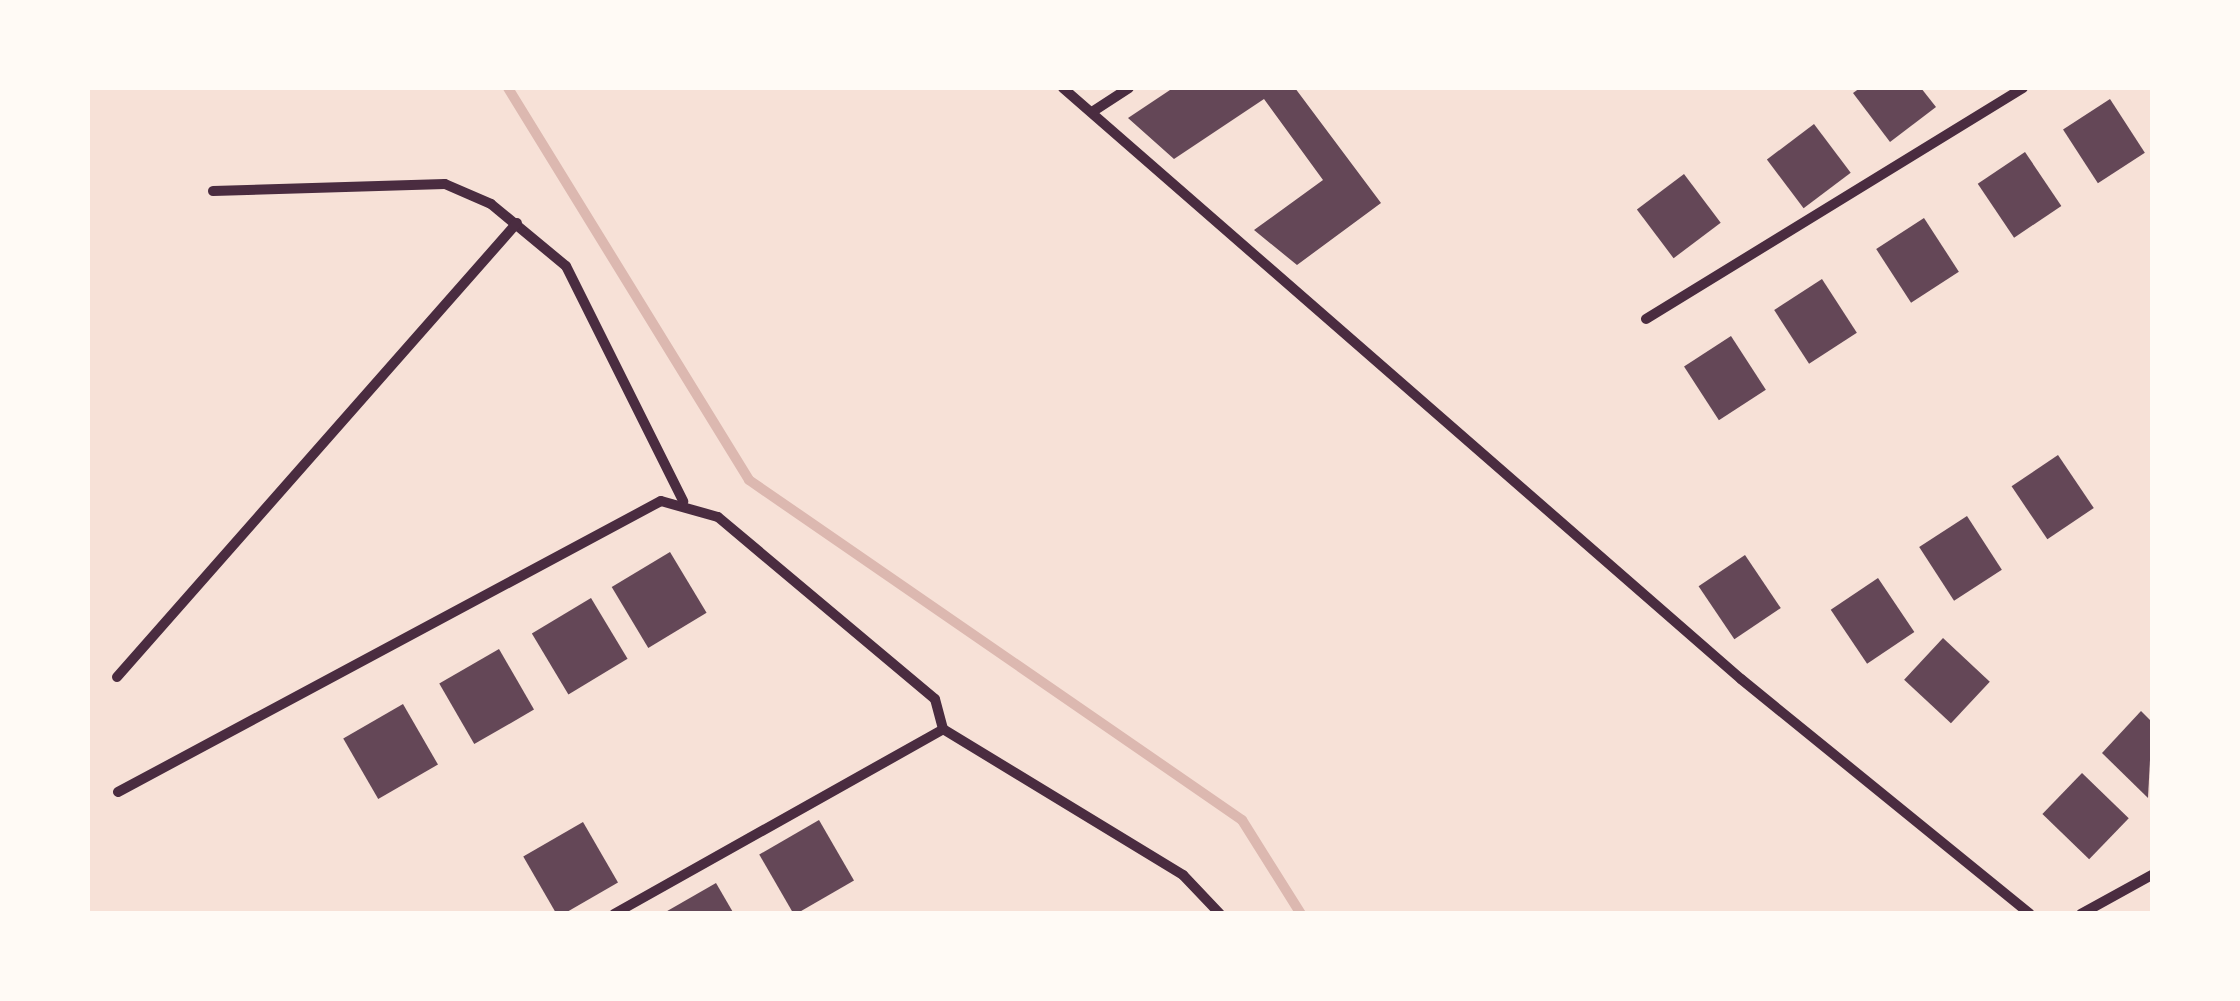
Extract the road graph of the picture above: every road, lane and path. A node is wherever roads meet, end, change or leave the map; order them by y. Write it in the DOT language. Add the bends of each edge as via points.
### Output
graph roads {
  1 [pos="1063,88"];
  2 [pos="1129,88"];
  3 [pos="2023,88"];
  4 [pos="1092,112"];
  5 [pos="213,192"];
  6 [pos="517,223"];
  7 [pos="1646,319"];
  8 [pos="683,501"];
  9 [pos="117,677"];
  10 [pos="943,729"];
  11 [pos="118,792"];
  12 [pos="2152,875"];
  13 [pos="614,914"];
  14 [pos="1220,914"];
  15 [pos="2030,914"];
  16 [pos="2081,914"];
  1 -- 4 [label="street"];
  2 -- 4 [label="street"];
  3 -- 7 [label="street"];
  4 -- 15 [label="street" via="1742,679"];
  5 -- 6 [label="street" via="444,184"];
  6 -- 8 [label="street" via="566,266"];
  6 -- 9 [label="street"];
  8 -- 10 [label="street" via="718,517 935,699"];
  8 -- 11 [label="street" via="660,500"];
  10 -- 13 [label="street"];
  10 -- 14 [label="street" via="1184,874"];
  12 -- 16 [label="street"];
}
